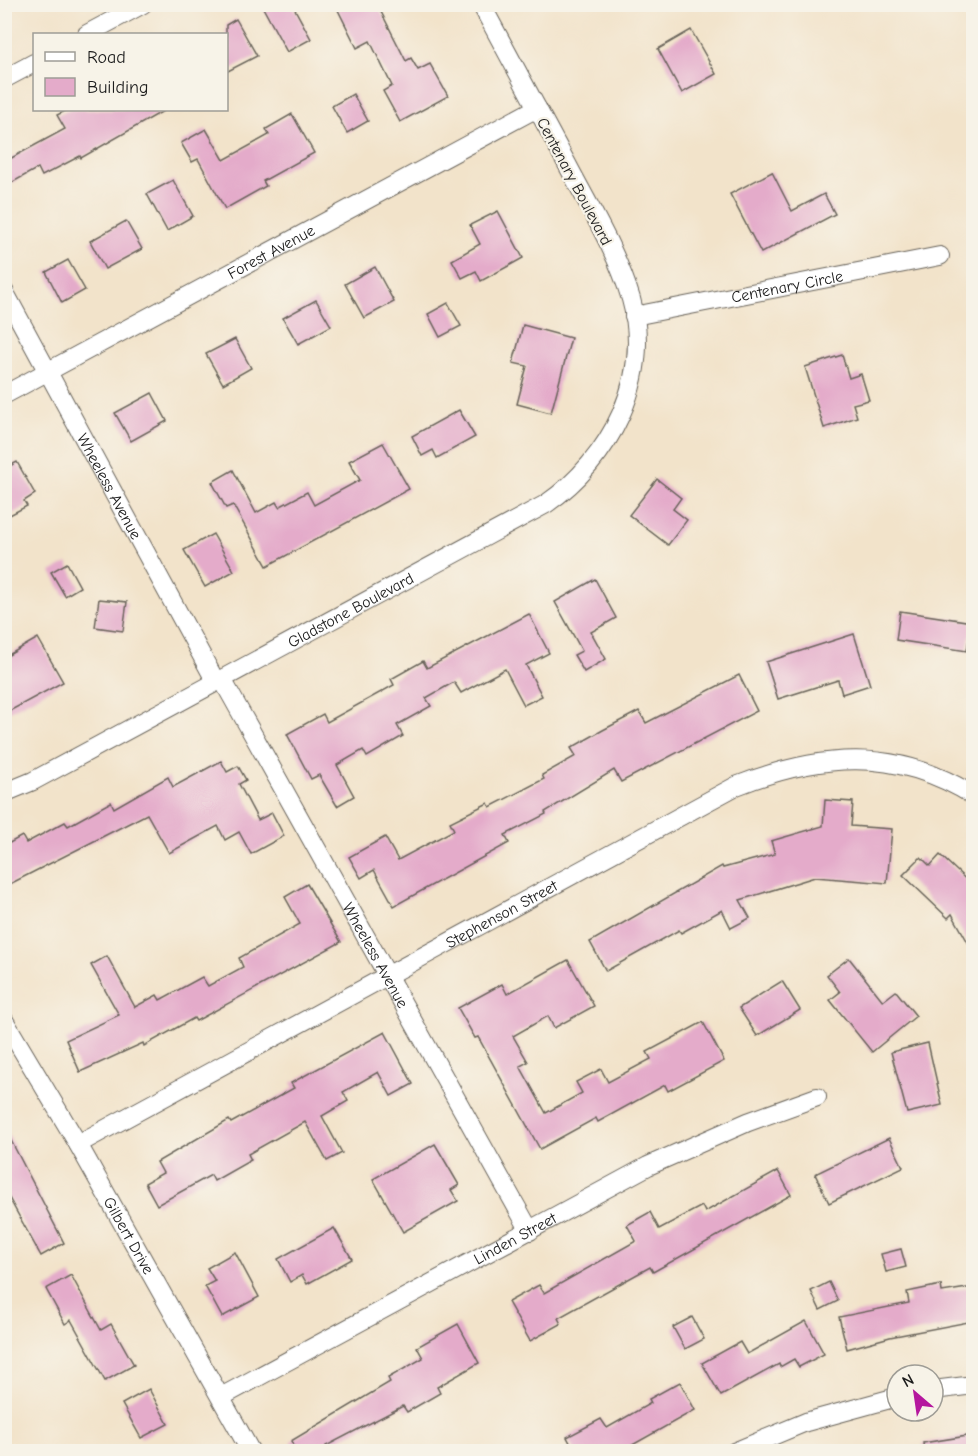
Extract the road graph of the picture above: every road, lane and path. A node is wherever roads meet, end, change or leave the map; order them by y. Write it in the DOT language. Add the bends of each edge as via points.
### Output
graph roads {
  1 [pos="143,4"];
  2 [pos="481,4"];
  3 [pos="89,33"];
  4 [pos="33,64"];
  5 [pos="4,79"];
  6 [pos="537,108"];
  7 [pos="940,256"];
  8 [pos="4,291"];
  9 [pos="634,316"];
  10 [pos="634,369"];
  11 [pos="48,372"];
  12 [pos="4,395"];
  13 [pos="219,680"];
  14 [pos="4,792"];
  15 [pos="974,796"];
  16 [pos="389,975"];
  17 [pos="4,1020"];
  18 [pos="817,1097"];
  19 [pos="78,1144"];
  20 [pos="530,1231"];
  21 [pos="974,1385"];
  22 [pos="945,1389"];
  23 [pos="221,1397"];
  24 [pos="885,1400"];
  25 [pos="251,1452"];
  26 [pos="734,1452"];
  1 -- 3 [label="street"];
  2 -- 6 [label="street, Centenary Boulevard"];
  4 -- 5 [label="street"];
  6 -- 9 [label="street, Centenary Boulevard" via="620,268"];
  6 -- 11 [label="street, Forest Avenue"];
  7 -- 9 [label="street, Centenary Circle"];
  8 -- 11 [label="street, Wheeless Avenue"];
  9 -- 10 [label="street, Centenary Boulevard"];
  10 -- 13 [label="street, Gladstone Boulevard" via="625,406 610,438 565,491"];
  11 -- 12 [label="street, Forest Avenue"];
  11 -- 13 [label="street, Wheeless Avenue"];
  13 -- 14 [label="street, Gladstone Boulevard" via="33,781"];
  13 -- 16 [label="street, Wheeless Avenue"];
  15 -- 16 [label="street, Stephenson Street" via="907,767 870,760 831,760 774,771 736,786"];
  16 -- 19 [label="street, Stephenson Street"];
  16 -- 20 [label="street, Wheeless Avenue"];
  17 -- 19 [label="street, Gilbert Drive"];
  18 -- 20 [label="street, Linden Street" via="673,1155"];
  19 -- 23 [label="street, Gilbert Drive"];
  20 -- 23 [label="street, Linden Street"];
  21 -- 22 [label="street"];
  23 -- 25 [label="street, Gilbert Drive"];
  24 -- 26 [label="street" via="806,1422"];
}
